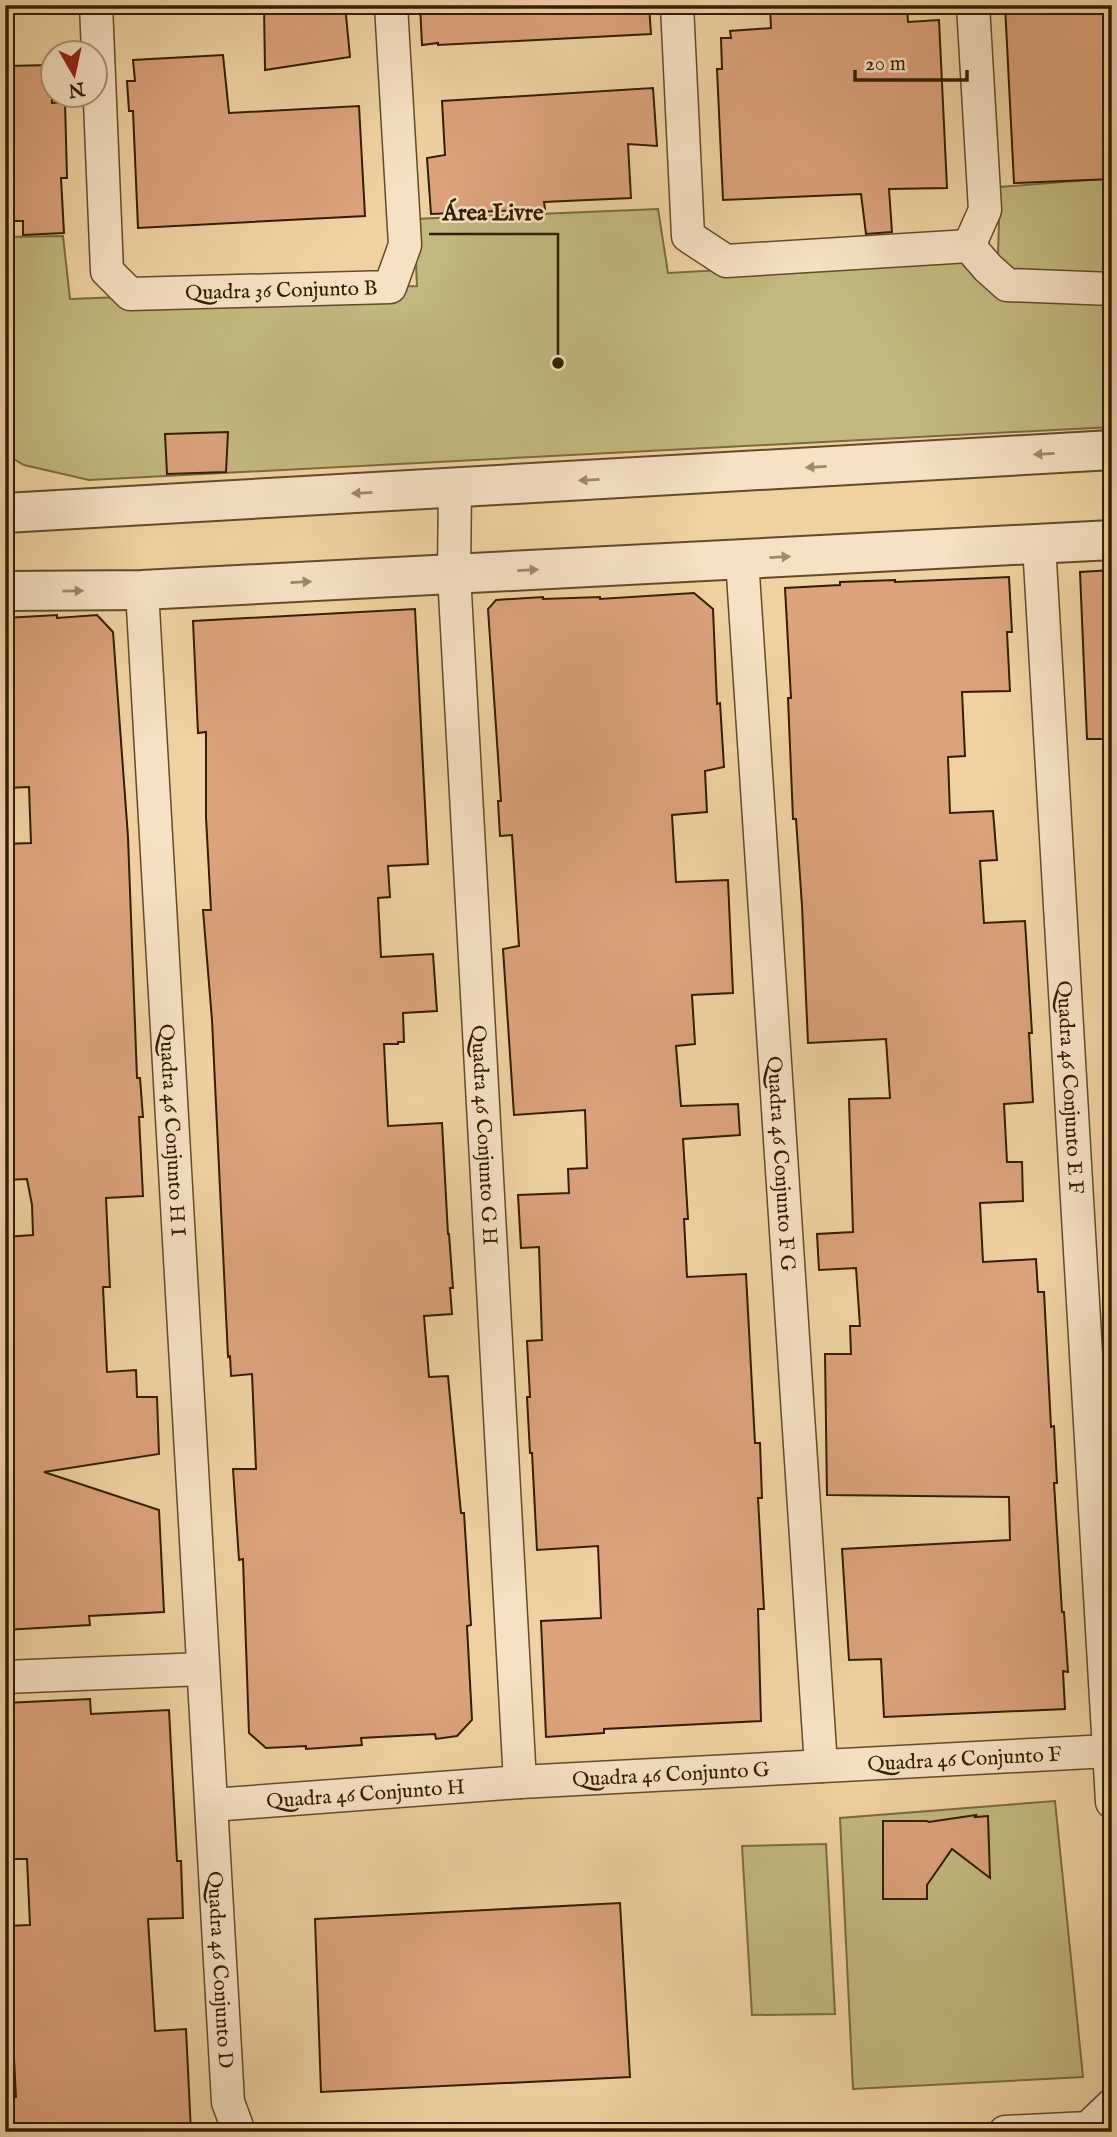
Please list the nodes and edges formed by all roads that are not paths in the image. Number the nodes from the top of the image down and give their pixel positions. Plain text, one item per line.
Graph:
1 (96, 5) edge
2 (391, 5) edge
3 (677, 5) edge
4 (973, 5) edge
5 (969, 246) junction
6 (1112, 289) edge
7 (1112, 450) edge
8 (455, 488) junction
9 (5, 491) edge
10 (69, 510) junction
11 (5, 513) edge
12 (1112, 540) edge
13 (1039, 544) junction
14 (742, 559) junction
15 (454, 574) junction
16 (142, 590) junction
17 (5, 591) edge
18 (1107, 1629) edge
19 (203, 1669) junction
20 (5, 1677) edge
21 (1109, 1751) junction
22 (821, 1766) junction
23 (520, 1782) junction
24 (1112, 1802) edge
25 (212, 1805) junction
26 (1112, 2105) edge
27 (239, 2132) edge
28 (1005, 2132) edge

1 - 2 street, Quadra 36 Conjunto B
3 - 5 street
4 - 5 street
5 - 6 street
7 -> 8 street
8 -> 10 street
8 - 15 street, Quadra 46 Conjunto G H
9 - 10 street
10 - 11 street
12 - 13 street
14 -> 13 street
13 - 18 street, Quadra 46 Conjunto E F
15 -> 14 street
14 - 22 street, Quadra 46 Conjunto F G
16 -> 15 street
15 - 23 street, Quadra 46 Conjunto G H
17 -> 16 street
16 - 19 street, Quadra 46 Conjunto H I
18 - 21 street, Quadra 46 Conjunto E F
19 - 20 street
19 - 25 street, Quadra 46 Conjunto H I
21 - 22 street, Quadra 46 Conjunto F
21 - 24 street, Quadra 46 Conjunto E F
22 - 23 street, Quadra 46 Conjunto G
23 - 25 street, Quadra 46 Conjunto H
25 - 27 street, Quadra 46 Conjunto D
26 - 28 street

